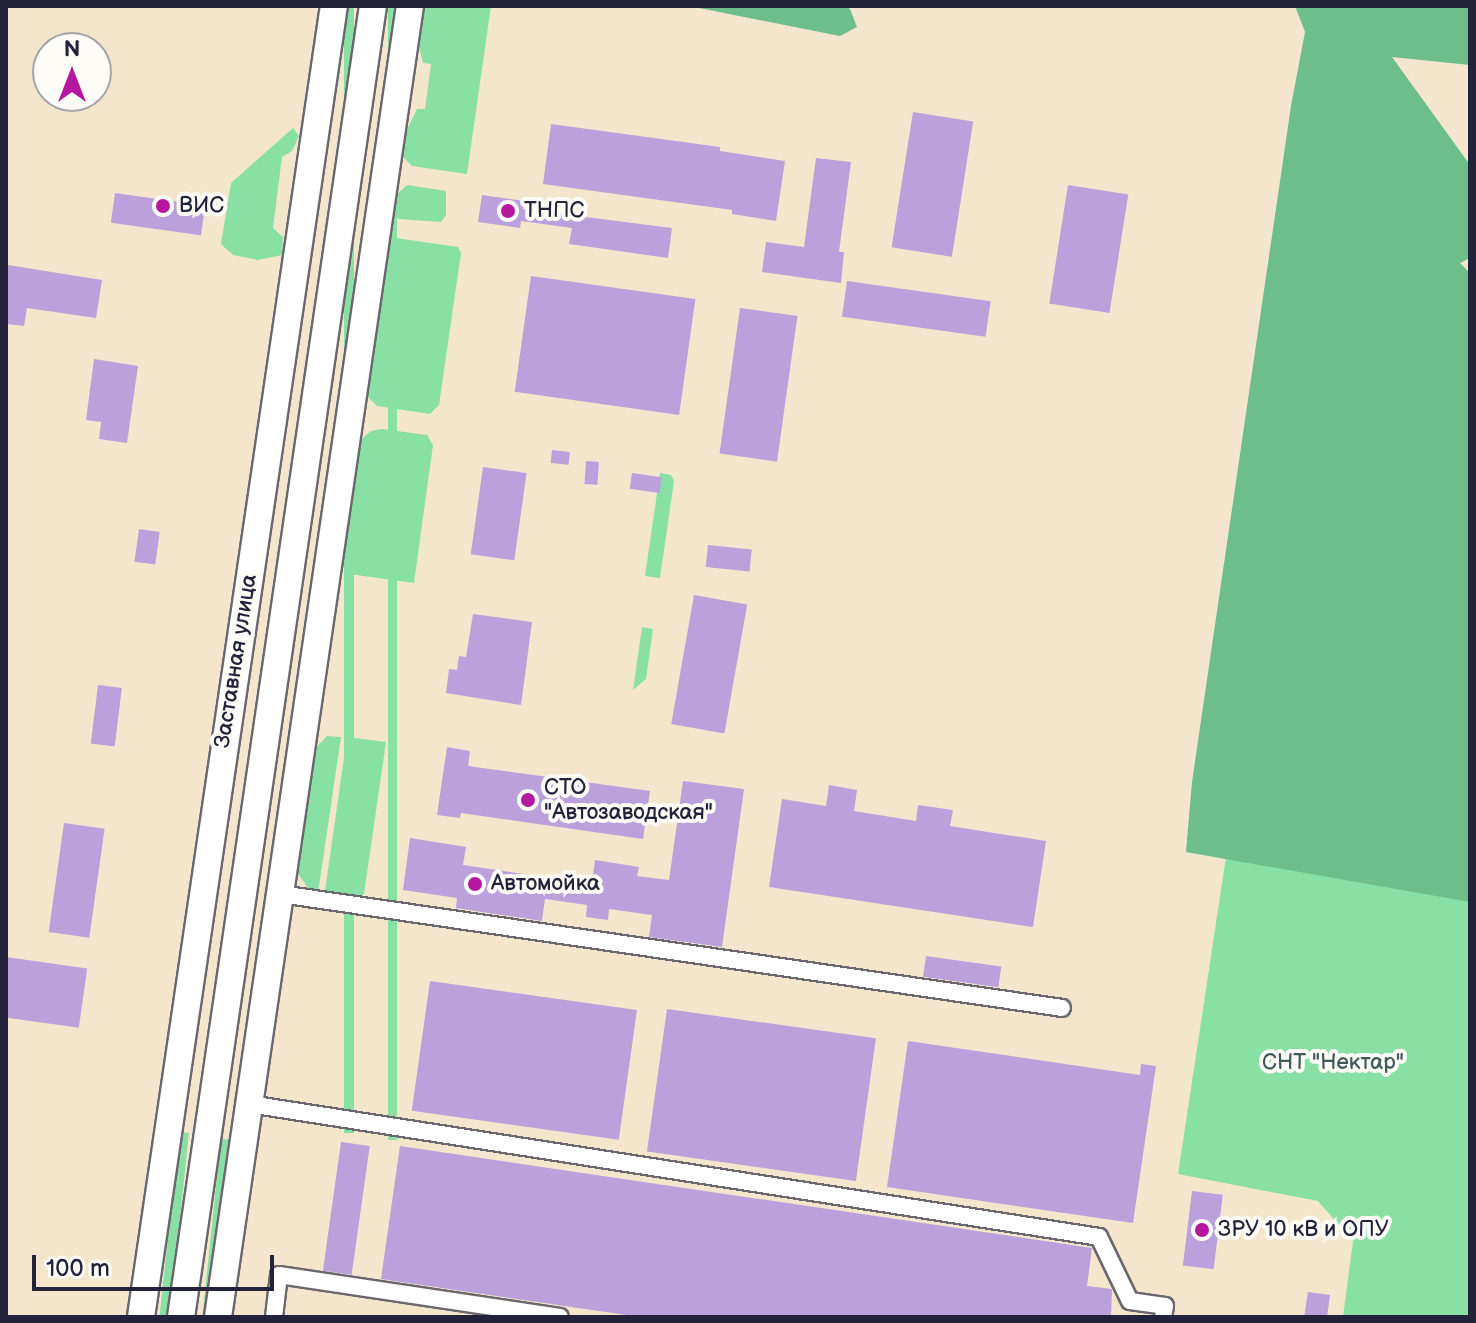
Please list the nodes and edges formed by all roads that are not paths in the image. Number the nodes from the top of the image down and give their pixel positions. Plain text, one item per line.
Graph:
1 (334, 6) edge
2 (373, 6) edge
3 (410, 6) edge
4 (280, 894) junction
5 (1062, 1008) dead end
6 (249, 1104) junction
7 (141, 1317) edge
8 (181, 1317) edge
9 (218, 1317) edge
10 (274, 1317) edge
11 (560, 1317) edge
12 (1163, 1317) edge

1 - 7 main road, Заставная улица
2 - 8 main road, Заставная улица
3 - 4 main road
4 - 5 street
4 - 6 main road
6 - 9 main road
6 - 12 street
10 - 11 street

